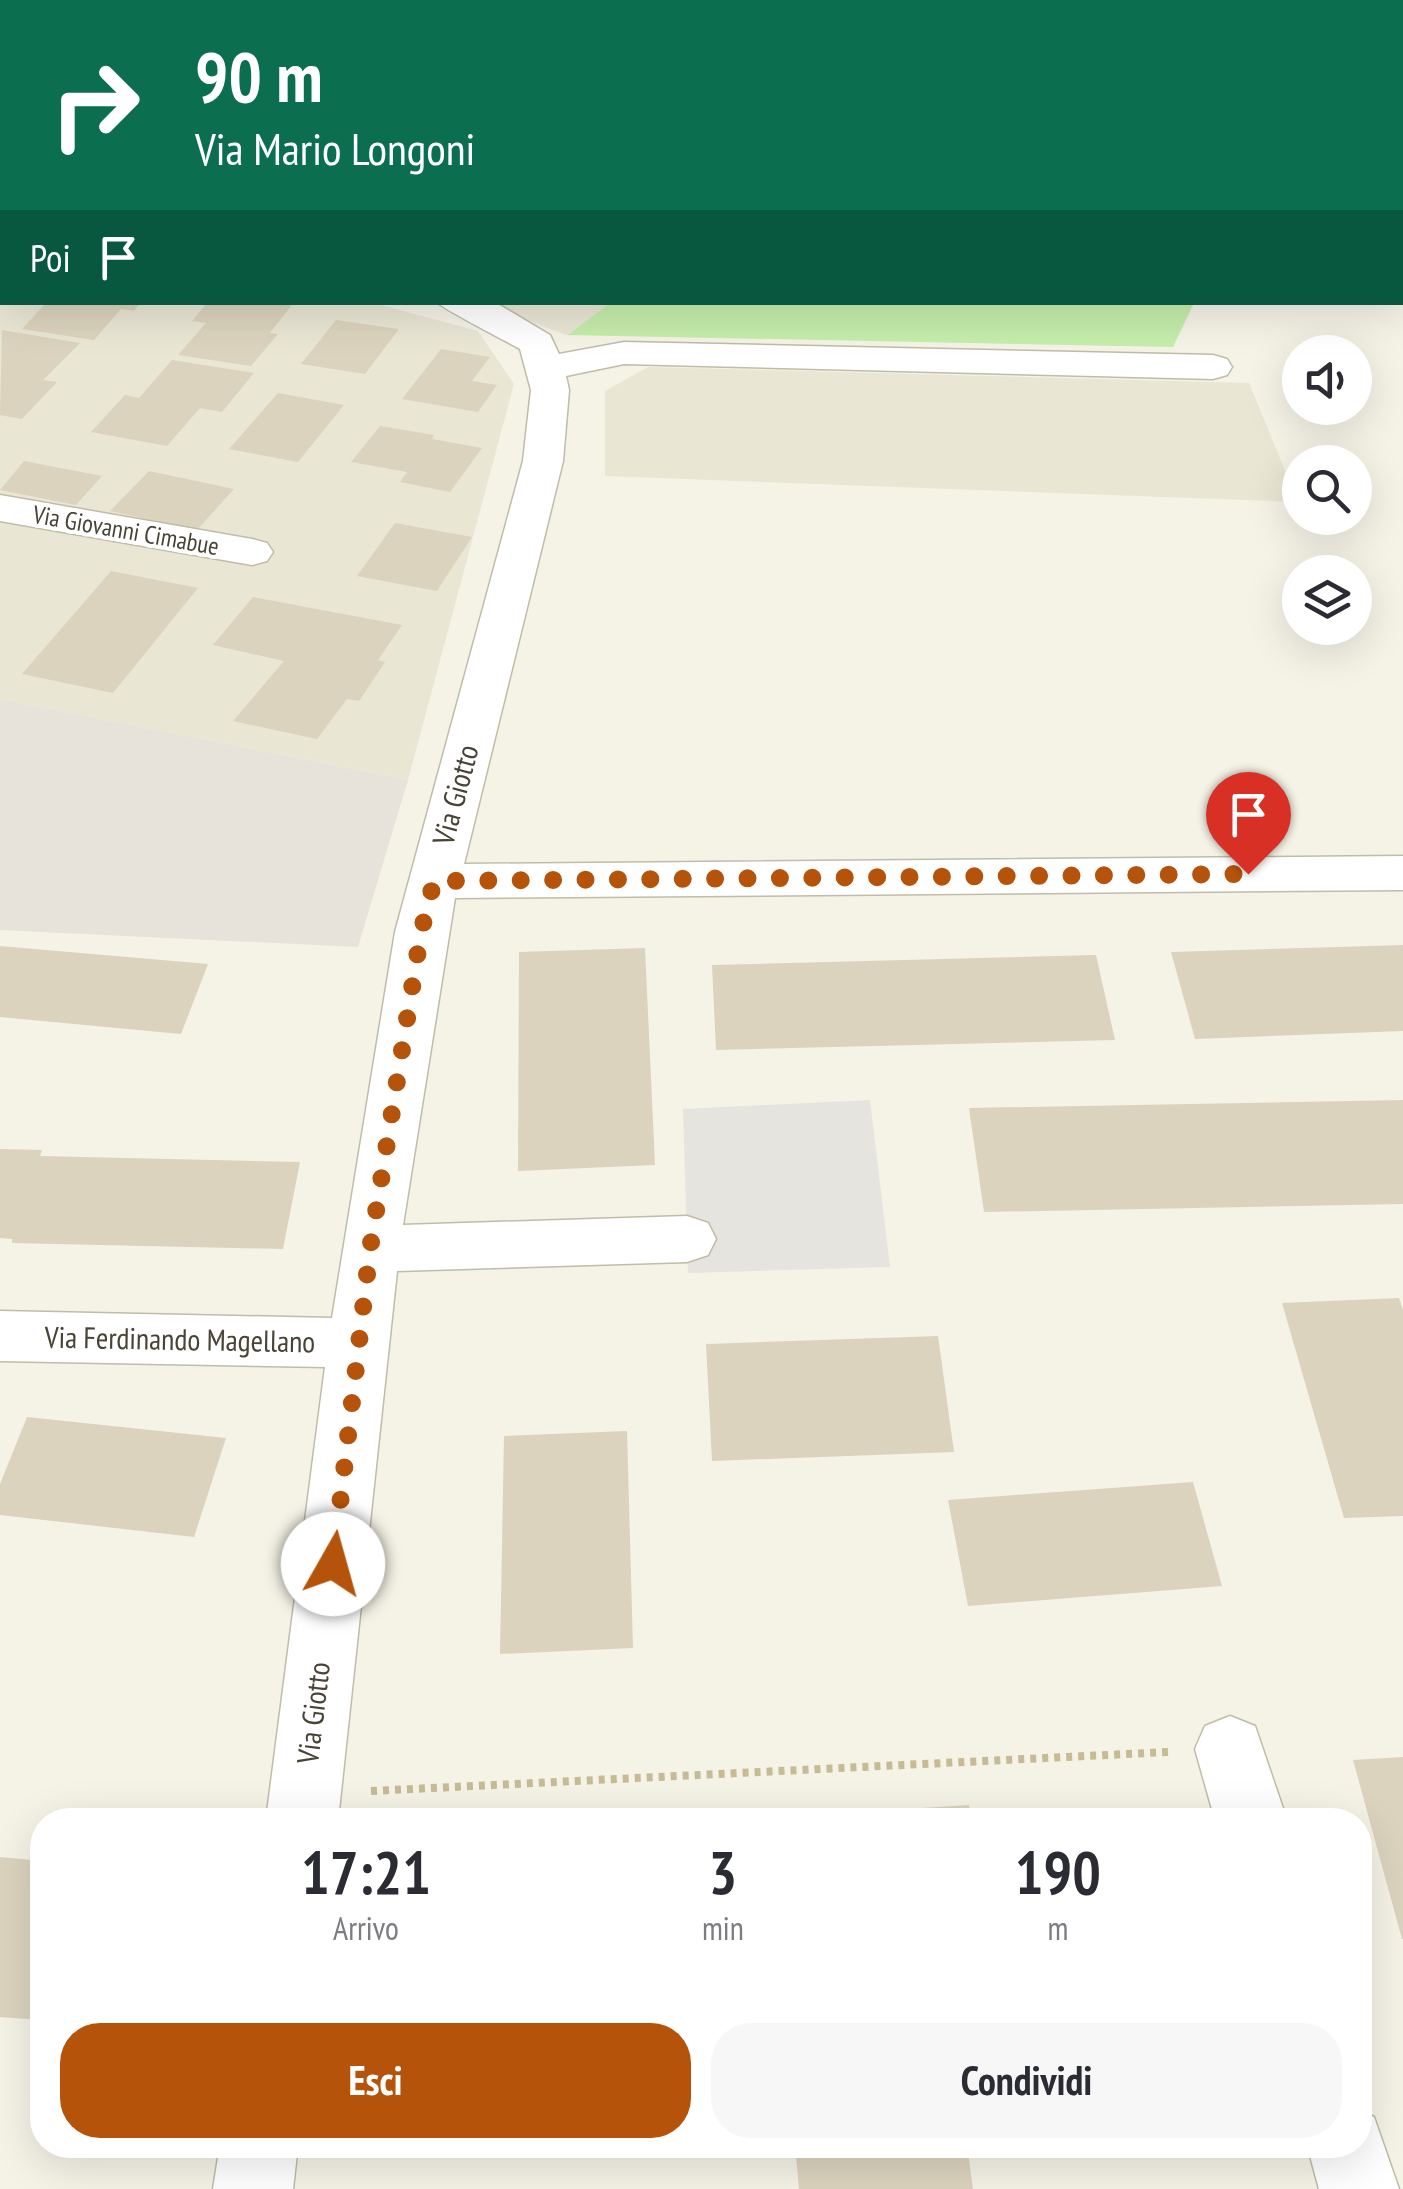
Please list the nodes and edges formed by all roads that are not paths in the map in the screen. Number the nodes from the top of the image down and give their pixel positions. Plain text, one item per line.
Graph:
1 (463, 305) edge
2 (1213, 367) dead end
3 (544, 368) junction
4 (0, 508) edge
5 (252, 552) dead end
6 (1403, 873) edge
7 (434, 881) junction
8 (687, 1239) dead end
9 (370, 1249) junction
10 (0, 1336) edge
11 (361, 1343) junction
12 (1230, 1748) road end
13 (304, 1807) edge
14 (1248, 1808) edge
15 (257, 2158) edge
16 (1350, 2158) edge
17 (253, 2189) edge
18 (1359, 2189) edge

1 - 3 street
2 - 3 street
3 - 7 street, Via Giotto
4 - 5 street, Via Giovanni Cimabue
6 - 7 street
7 - 9 street, Via Giotto
8 - 9 street
9 - 11 street, Via Giotto
10 - 11 street, Via Ferdinando Magellano
11 - 13 street, Via Giotto
12 - 14 street
15 - 17 street
16 - 18 street

